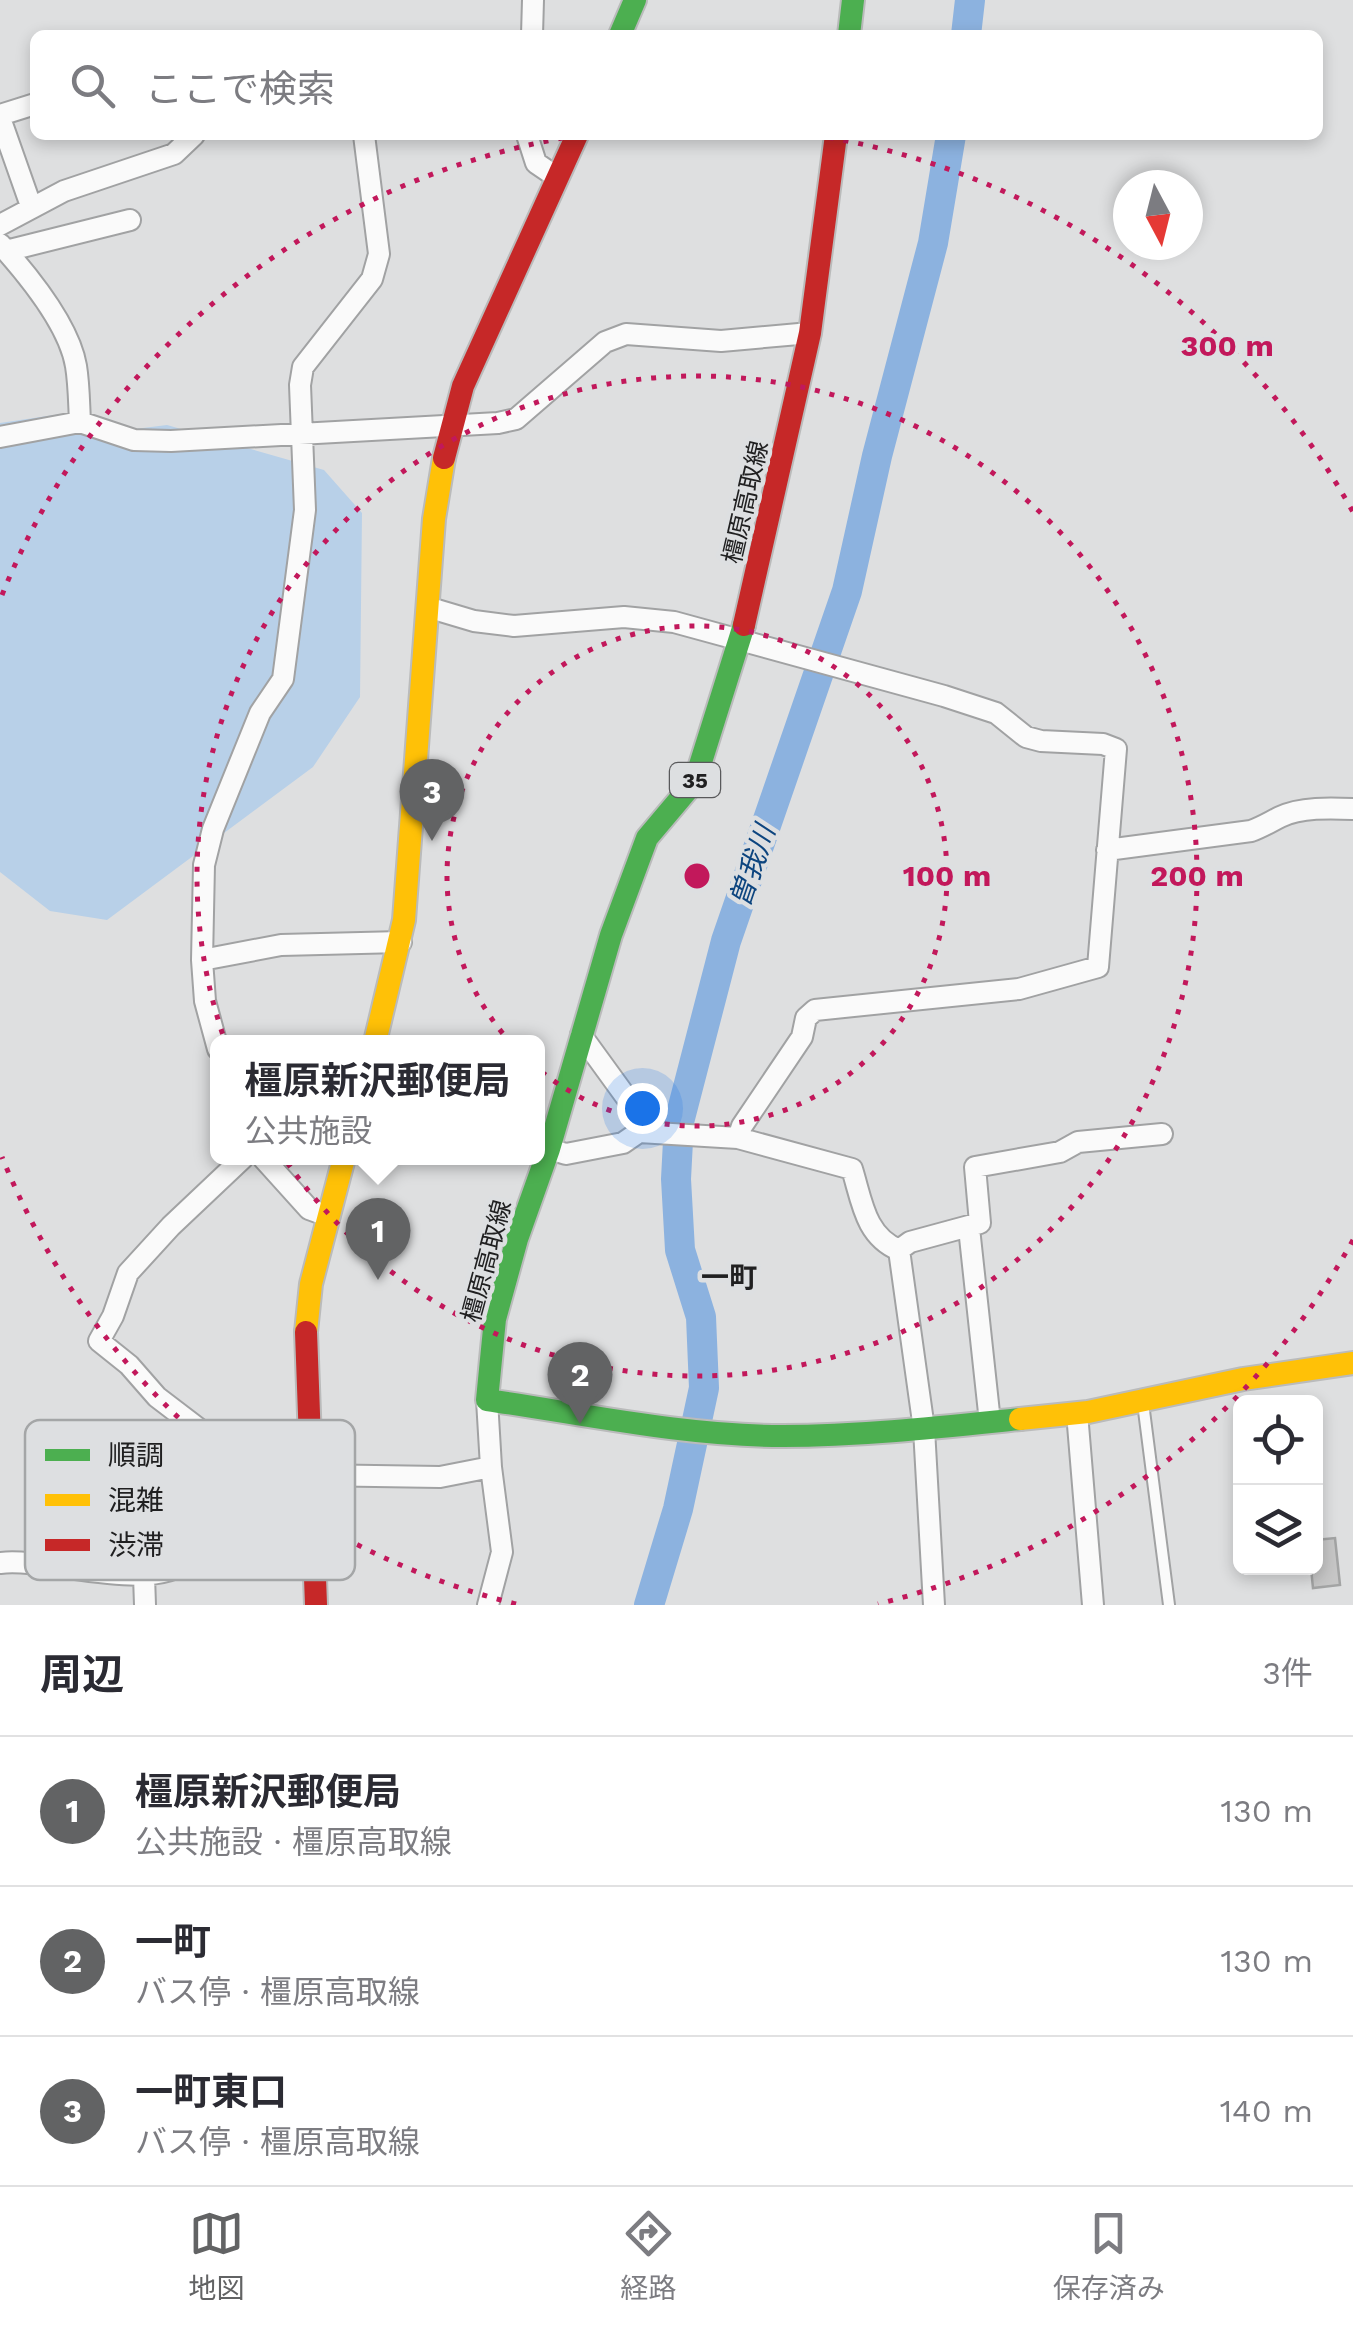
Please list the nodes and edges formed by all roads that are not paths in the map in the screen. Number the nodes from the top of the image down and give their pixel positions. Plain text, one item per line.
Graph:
1 (533, 0) edge
2 (635, 0) edge
3 (853, 0) edge
4 (532, 30) edge
5 (622, 30) edge
6 (849, 30) edge
7 (30, 106) edge
8 (0, 116) edge
9 (189, 140) edge
10 (365, 140) edge
11 (528, 140) edge
12 (574, 140) edge
13 (835, 140) edge
14 (558, 178) junction
15 (31, 206) junction
16 (130, 220) dead end
17 (0, 225) edge
18 (3, 248) edge
19 (810, 333) junction
20 (80, 422) junction
21 (452, 424) junction
22 (304, 432) junction
23 (0, 437) edge
24 (428, 607) junction
25 (741, 640) junction
26 (1353, 809) edge
27 (1107, 850) junction
28 (401, 942) junction
29 (202, 960) junction
30 (214, 1035) edge
31 (377, 1035) edge
32 (580, 1035) junction
33 (643, 1132) junction
34 (1162, 1134) dead end
35 (728, 1138) junction
36 (549, 1149) junction
37 (545, 1160) edge
38 (236, 1165) edge
39 (269, 1165) edge
40 (342, 1165) edge
41 (543, 1165) edge
42 (328, 1216) junction
43 (969, 1228) junction
44 (900, 1250) junction
45 (1353, 1363) edge
46 (487, 1400) junction
47 (1143, 1402) junction
48 (1077, 1413) junction
49 (187, 1420) edge
50 (307, 1420) edge
51 (990, 1422) junction
52 (924, 1429) junction
53 (491, 1466) junction
54 (355, 1476) edge
55 (0, 1563) edge
56 (25, 1565) edge
57 (144, 1580) edge
58 (315, 1580) edge
59 (145, 1605) edge
60 (316, 1605) edge
61 (488, 1605) edge
62 (934, 1605) edge
63 (1093, 1605) edge
64 (1169, 1605) edge

1 - 4 street
2 - 5 main road
3 - 6 main road
7 - 8 street
8 - 15 street
9 - 15 street
10 - 22 street
11 - 14 street
12 - 14 main road
13 - 19 main road, 橿原高取線 / 35
14 - 21 main road
15 - 17 street
16 - 18 street
18 - 20 street
19 - 21 street
19 - 25 main road, 橿原高取線 / 35
20 - 22 street
20 - 23 street
21 - 22 street
21 - 24 main road
22 - 29 street
24 - 25 street
24 - 28 main road
25 - 27 street
25 - 32 main road, 橿原高取線 / 35
26 - 27 street
27 - 35 street
28 - 29 street
28 - 31 main road
29 - 30 street
32 - 33 street
32 - 36 main road, 橿原高取線 / 35
33 - 35 street
33 - 36 street
34 - 43 street
35 - 44 street
36 - 37 main road, 橿原高取線 / 35
38 - 49 street
39 - 42 street
40 - 42 main road
41 - 46 main road, 橿原高取線 / 35
42 - 50 main road
43 - 44 street
43 - 51 street
44 - 52 street
45 - 47 main road
46 - 52 main road
46 - 53 street
47 - 48 main road
47 - 64 lane
48 - 51 main road
48 - 63 street
51 - 52 main road
52 - 62 street
53 - 54 street
53 - 61 street
55 - 56 street
57 - 59 street
58 - 60 main road

